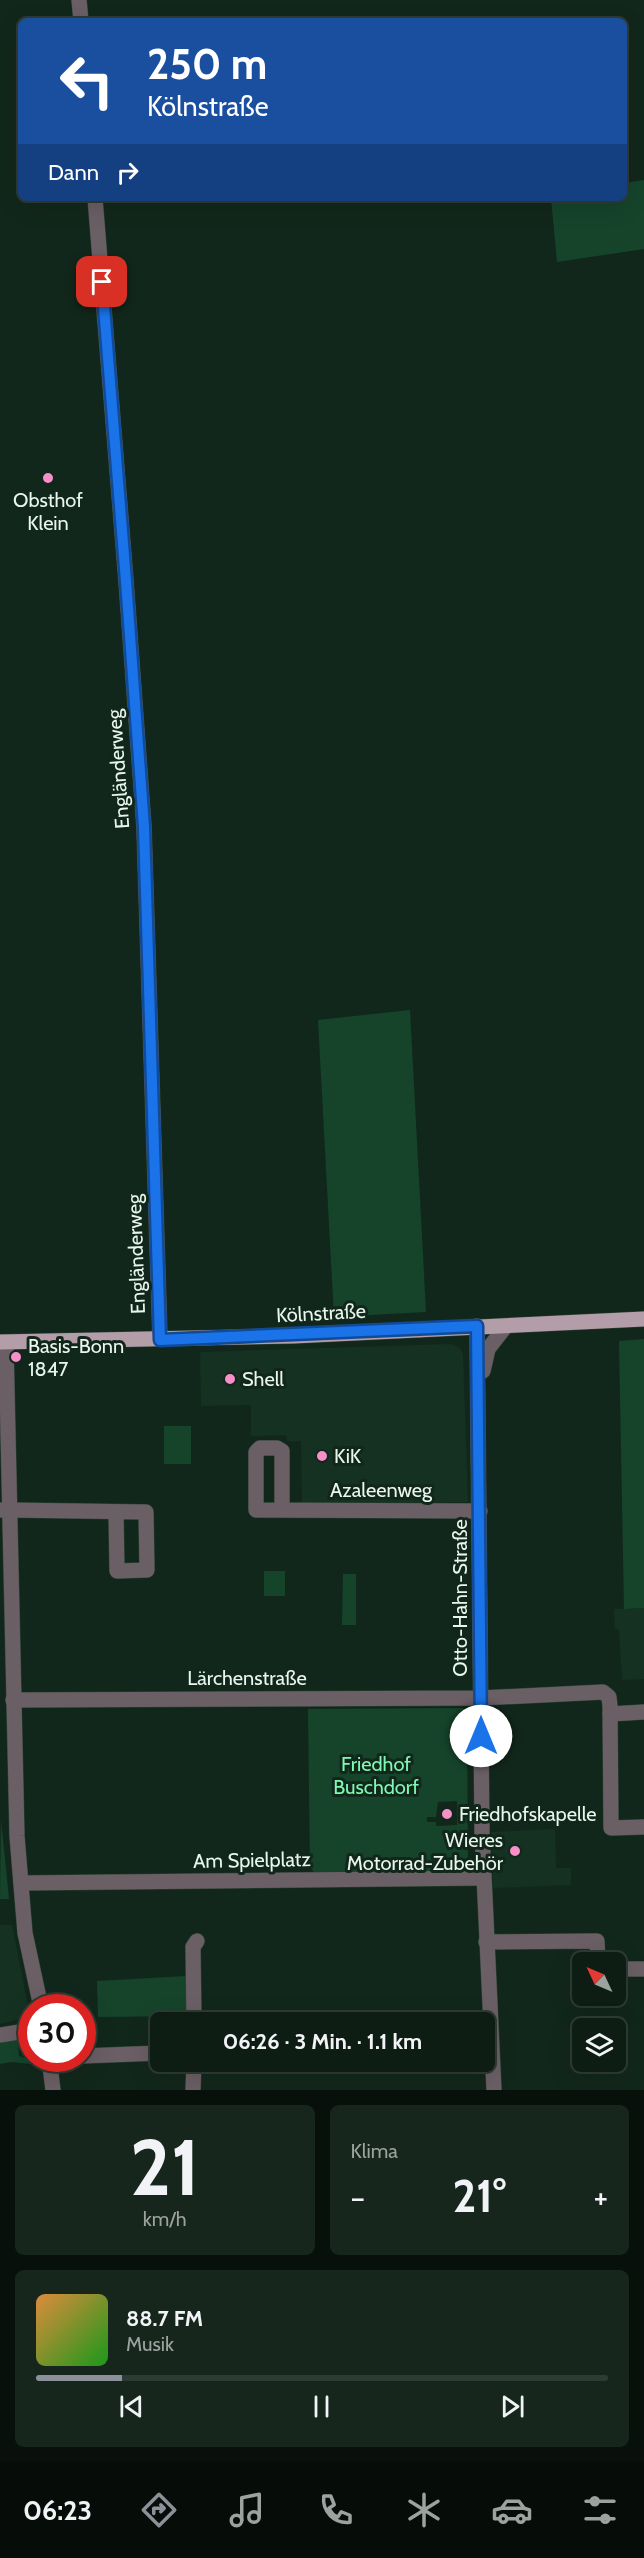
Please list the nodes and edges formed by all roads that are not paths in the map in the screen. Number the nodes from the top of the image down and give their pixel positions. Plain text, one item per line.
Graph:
1 (79, 0) edge
2 (81, 18) edge
3 (95, 201) edge
4 (644, 1319) edge
5 (477, 1326) junction
6 (506, 1326) junction
7 (160, 1340) junction
8 (3, 1342) edge
9 (478, 1395) junction
10 (4, 1416) edge
11 (5, 1510) edge
12 (282, 1510) dead end
13 (480, 1511) junction
14 (116, 1512) dead end
15 (481, 1698) junction
16 (13, 1700) junction
17 (644, 1712) edge
18 (610, 1714) junction
19 (7, 1778) edge
20 (644, 1827) edge
21 (483, 1878) junction
22 (21, 1883) junction
23 (198, 1941) dead end
24 (486, 1942) junction
25 (598, 1952) edge
26 (626, 1969) edge
27 (644, 1969) edge
28 (38, 1994) edge
29 (194, 2012) edge
30 (487, 2012) edge
31 (18, 2032) edge
32 (0, 2035) edge
33 (150, 2053) edge
34 (96, 2055) edge
35 (51, 2072) edge
36 (194, 2072) edge
37 (492, 2072) edge
38 (53, 2090) edge
39 (193, 2090) edge
40 (494, 2090) edge

1 - 2 street
3 - 7 street, Engländerweg
4 - 6 main road, Kölnstraße
5 - 6 main road, Kölnstraße
5 - 7 main road, Kölnstraße
5 - 9 street, Otto-Hahn-Straße
6 - 9 street, Otto-Hahn-Straße
7 - 8 main road, Kölnstraße
8 - 10 street
9 - 13 street, Otto-Hahn-Straße
10 - 11 street
11 - 14 street
11 - 16 street
12 - 13 street, Azaleenweg
13 - 15 street, Otto-Hahn-Straße
15 - 16 street, Lärchenstraße
15 - 18 street, Lärchenstraße
15 - 21 street, Otto-Hahn-Straße
16 - 19 street
17 - 18 street
18 - 20 street
19 - 22 street
21 - 22 street, Am Spielplatz
21 - 24 street, Otto-Hahn-Straße
22 - 28 street
23 - 29 street
24 - 25 street
24 - 30 street, Otto-Hahn-Straße
26 - 27 street
31 - 32 street
33 - 34 street
35 - 38 street
36 - 39 street
37 - 40 street, Otto-Hahn-Straße

